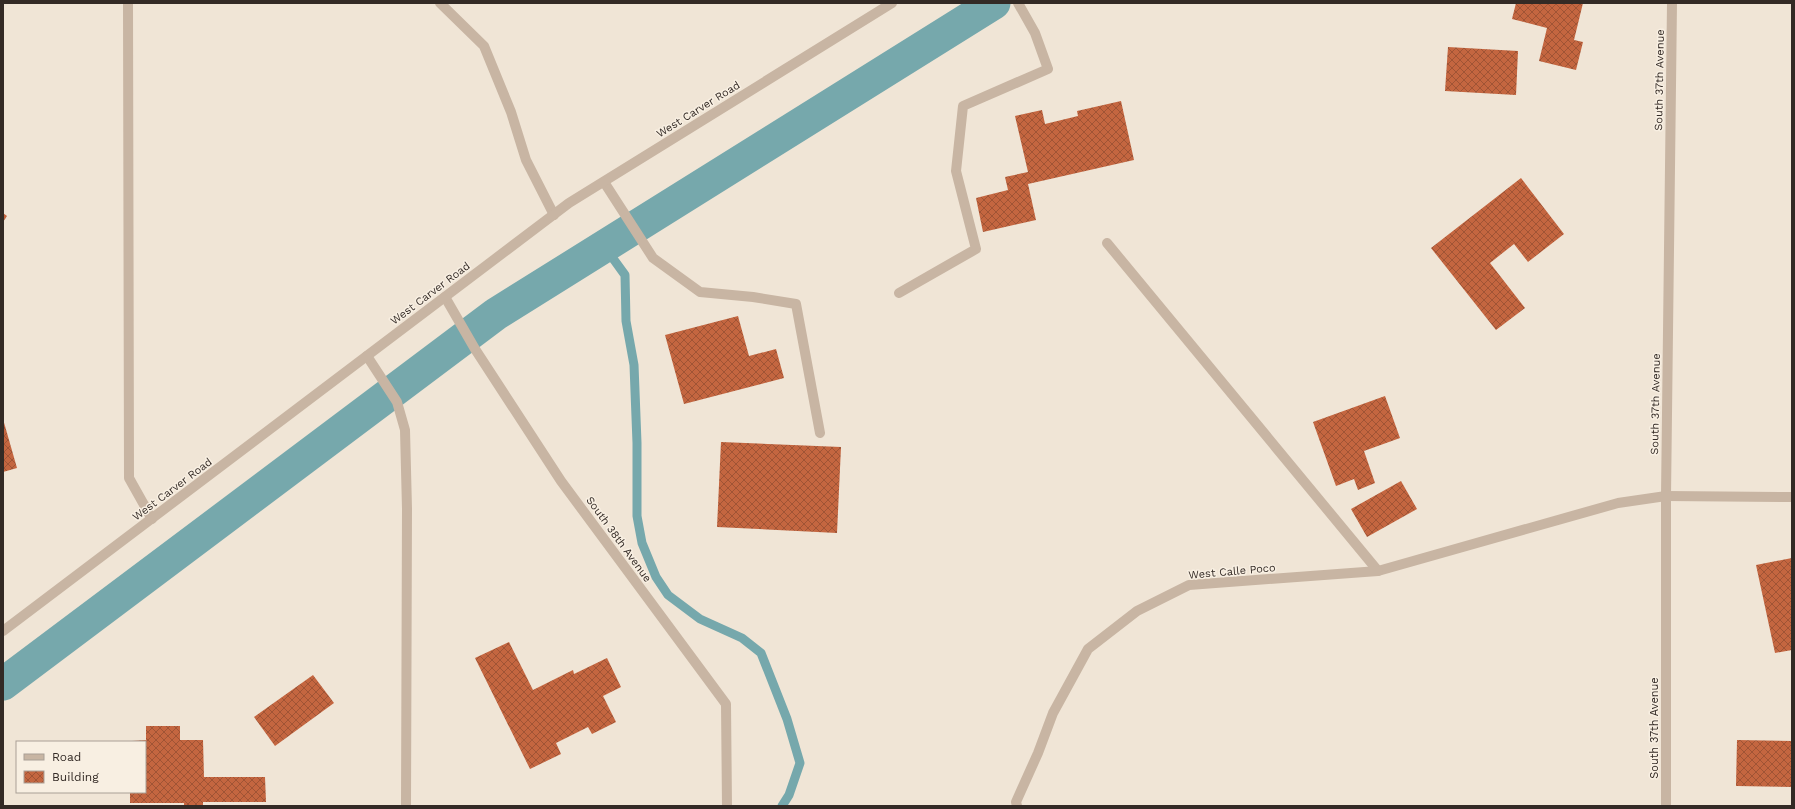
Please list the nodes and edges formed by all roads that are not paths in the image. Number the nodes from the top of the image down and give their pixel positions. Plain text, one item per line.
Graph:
1 (128, 3) edge
2 (440, 3) edge
3 (892, 3) edge
4 (1672, 3) edge
5 (1018, 4) edge
6 (604, 182) junction
7 (554, 215) junction
8 (1107, 243) dead end
9 (899, 293) dead end
10 (444, 297) junction
11 (367, 356) junction
12 (820, 433) dead end
13 (1666, 496) junction
14 (1792, 497) edge
15 (152, 519) junction
16 (1378, 572) junction
17 (3, 631) edge
18 (406, 806) edge
19 (726, 806) edge
20 (1017, 806) edge
21 (1666, 806) edge

1 - 15 street
2 - 7 street
3 - 6 street, West Carver Road
4 - 13 street, South 37th Avenue
5 - 9 street
6 - 7 street, West Carver Road
6 - 12 street
7 - 10 street, West Carver Road
8 - 16 street
10 - 11 street, West Carver Road
10 - 19 street, South 38th Avenue
11 - 15 street, West Carver Road
11 - 18 street
13 - 14 street, West Calle Poco
13 - 16 street, West Calle Poco
13 - 21 street, South 37th Avenue
15 - 17 street, West Carver Road
16 - 20 street, West Calle Poco

